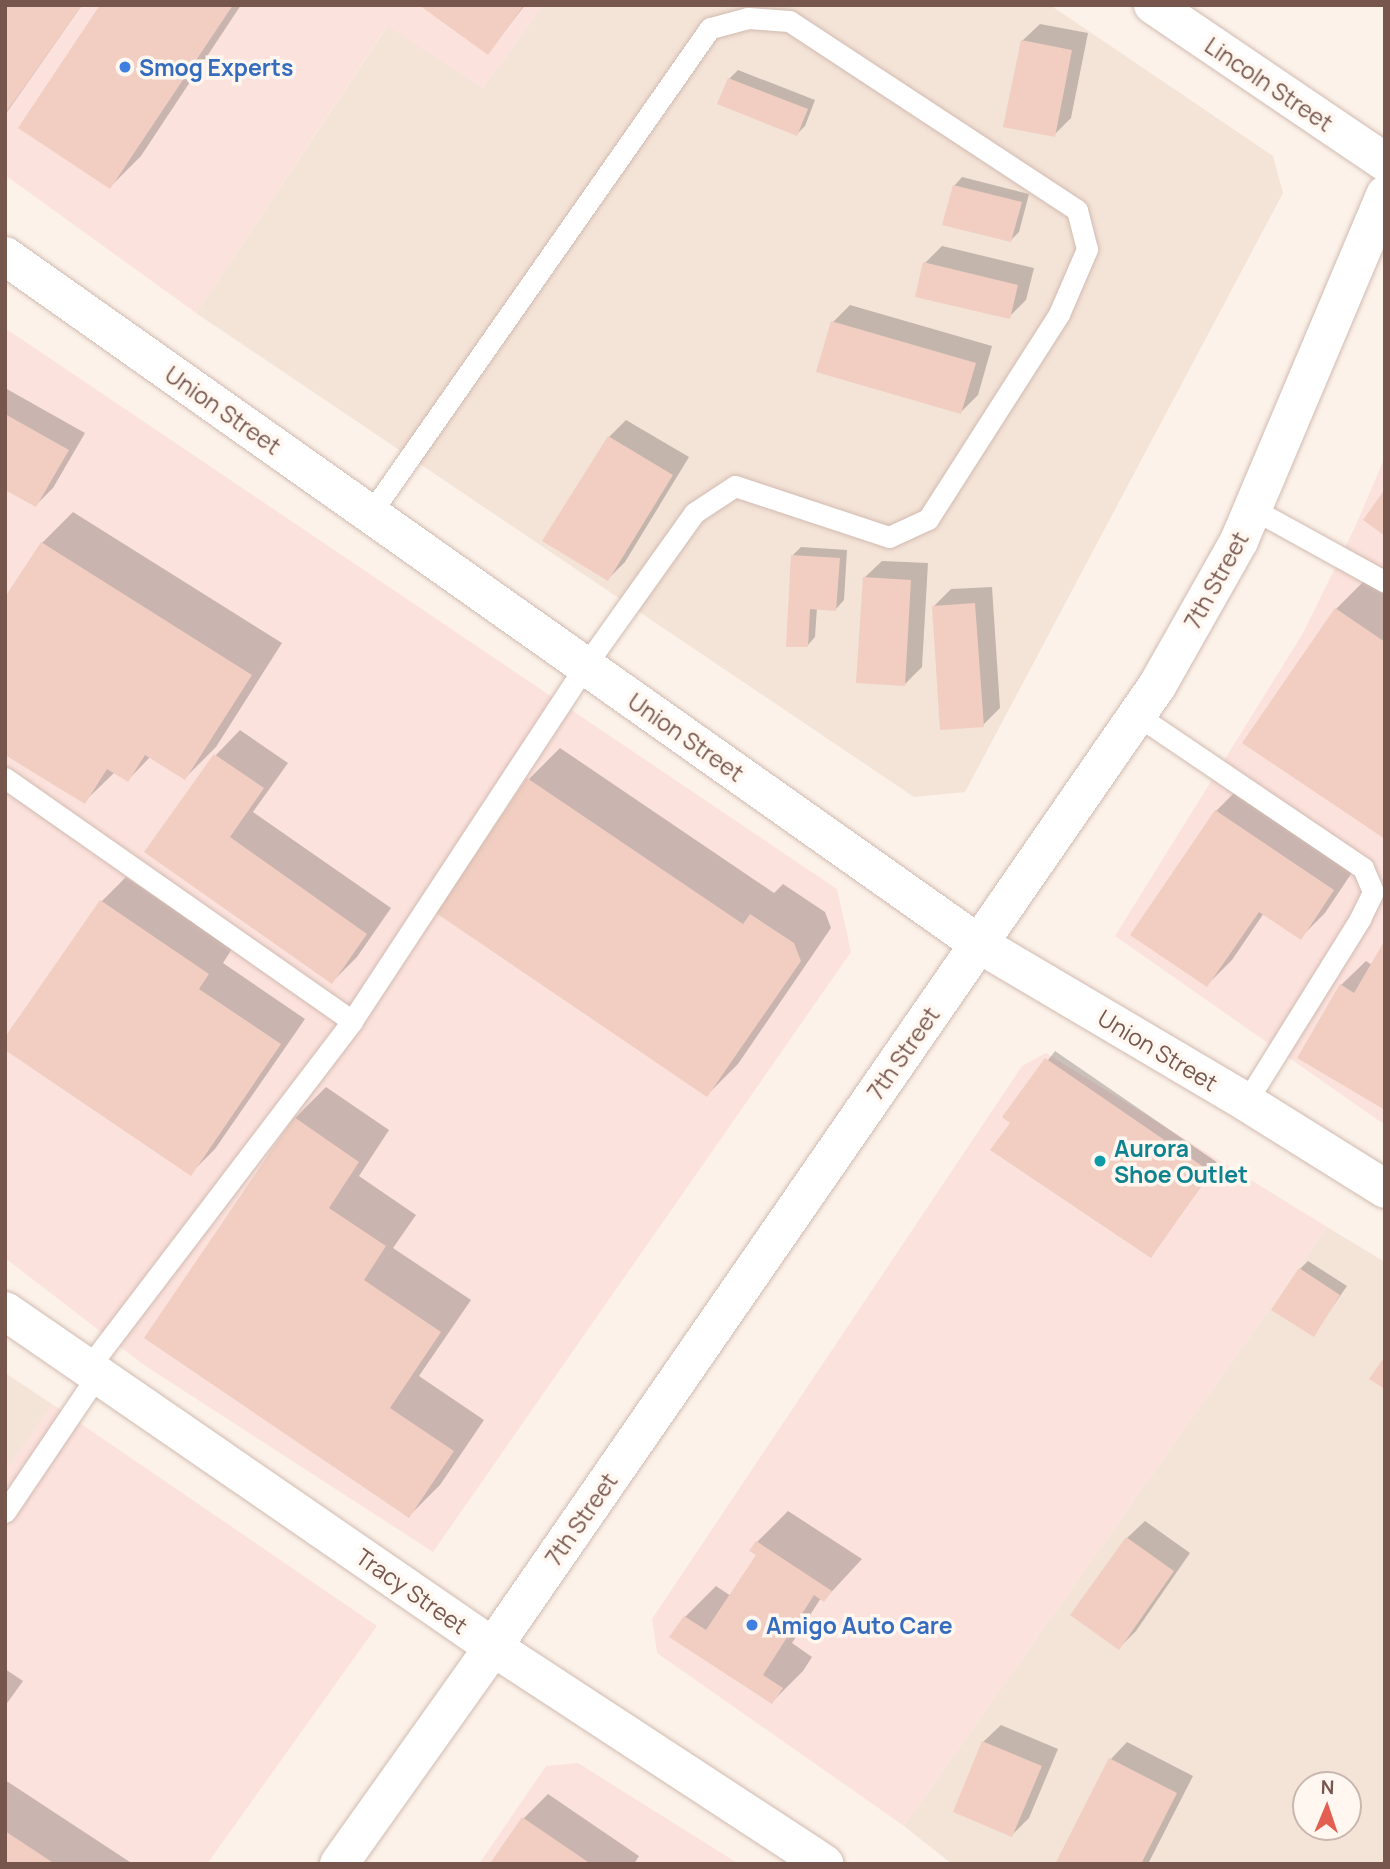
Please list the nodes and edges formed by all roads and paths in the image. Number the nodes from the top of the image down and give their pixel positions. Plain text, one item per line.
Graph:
1 (1153, 5) edge
2 (1385, 162) edge
3 (1385, 195) edge
4 (5, 256) edge
5 (1254, 509) junction
6 (370, 514) junction
7 (1385, 582) edge
8 (585, 666) junction
9 (1137, 715) junction
10 (5, 778) edge
11 (979, 944) junction
12 (352, 1021) junction
13 (1246, 1102) junction
14 (1385, 1189) edge
15 (5, 1311) edge
16 (93, 1371) junction
17 (5, 1512) edge
18 (493, 1647) junction
19 (339, 1864) edge
20 (824, 1864) edge

1 - 2 street, Lincoln Street
3 - 5 street, 7th Street
4 - 6 street, Union Street
5 - 7 lane
5 - 9 street, 7th Street
6 - 8 street, Union Street
6 - 8 lane
8 - 11 street, Union Street
8 - 12 lane
9 - 11 street, 7th Street
9 - 13 lane
10 - 12 lane
11 - 13 street, Union Street
11 - 18 street, 7th Street
12 - 16 lane
13 - 14 street, Union Street
15 - 16 street, Tracy Street
16 - 17 lane
16 - 18 street, Tracy Street
18 - 19 street, 7th Street
18 - 20 street, Tracy Street

